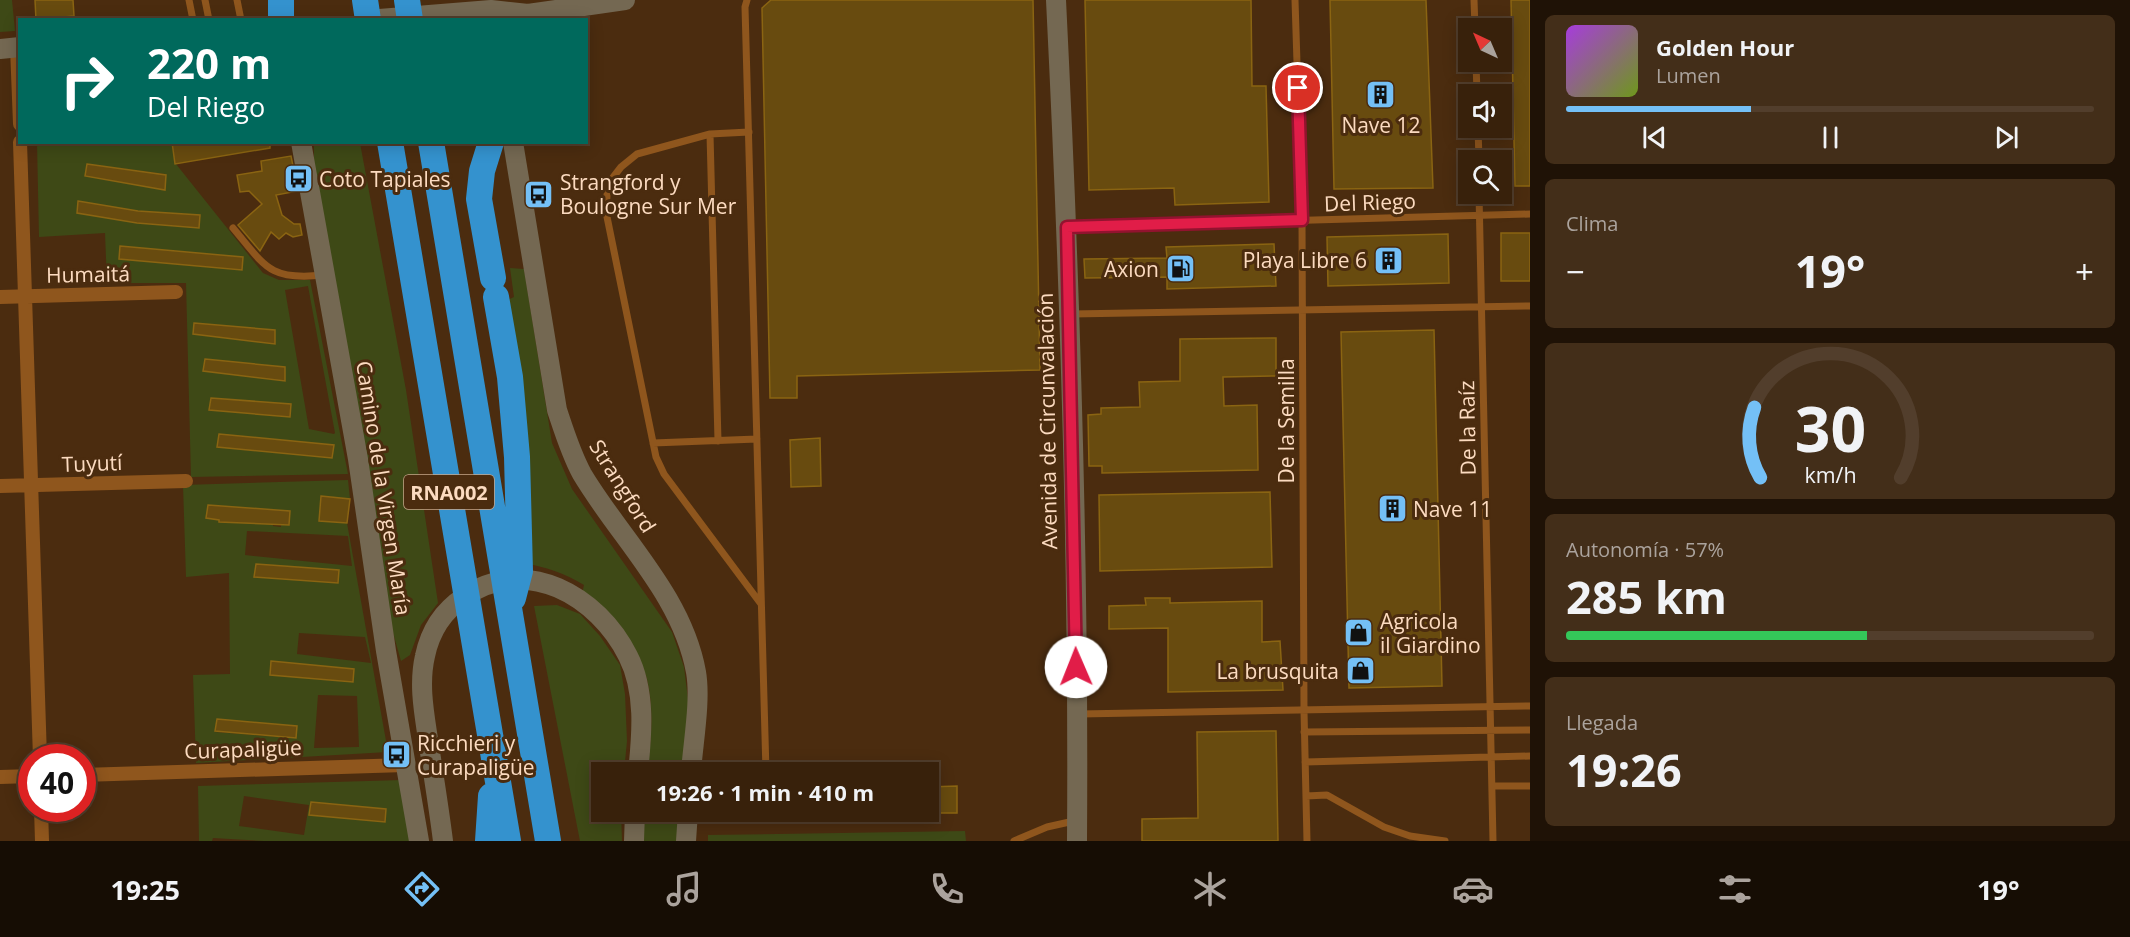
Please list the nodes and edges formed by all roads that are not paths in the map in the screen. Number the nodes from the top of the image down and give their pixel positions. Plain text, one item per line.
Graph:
1 (189, 0) edge
2 (205, 0) edge
3 (237, 0) edge
4 (276, 0) edge
5 (281, 0) edge
6 (365, 0) edge
7 (407, 0) edge
8 (520, 0) edge
9 (625, 0) edge
10 (747, 0) edge
11 (1056, 0) edge
12 (1295, 0) edge
13 (1474, 0) edge
14 (491, 10) edge
15 (193, 18) edge
16 (209, 18) edge
17 (241, 18) edge
18 (280, 18) edge
19 (281, 18) edge
20 (368, 18) edge
21 (393, 18) edge
22 (410, 18) edge
23 (1475, 18) edge
24 (12, 48) edge
25 (18, 105) edge
26 (749, 132) junction
27 (710, 134) junction
28 (20, 144) edge
29 (301, 144) edge
30 (390, 144) edge
31 (431, 144) edge
32 (490, 144) edge
33 (513, 144) edge
34 (1479, 204) edge
35 (1530, 214) edge
36 (1480, 215) junction
37 (1302, 220) junction
38 (1067, 227) junction
39 (233, 228) dead end
40 (323, 274) junction
41 (176, 292) dead end
42 (25, 296) junction
43 (0, 297) edge
44 (1530, 306) edge
45 (1481, 307) junction
46 (1302, 310) junction
47 (1070, 314) junction
48 (757, 440) junction
49 (718, 441) junction
50 (653, 443) junction
51 (186, 481) dead end
52 (0, 486) edge
53 (32, 486) junction
54 (762, 605) junction
55 (509, 613) junction
56 (1530, 706) edge
57 (1491, 707) junction
58 (1304, 711) junction
59 (1077, 714) junction
60 (1530, 730) edge
61 (1304, 732) junction
62 (1491, 732) junction
63 (40, 744) edge
64 (494, 753) junction
65 (1530, 756) edge
66 (1492, 757) junction
67 (639, 762) edge
68 (692, 762) edge
69 (766, 762) edge
70 (1305, 762) junction
71 (405, 765) junction
72 (96, 775) edge
73 (18, 776) edge
74 (0, 777) edge
75 (1492, 786) junction
76 (1530, 786) edge
77 (1306, 796) junction
78 (1077, 820) junction
79 (42, 822) edge
80 (635, 822) edge
81 (687, 822) edge
82 (42, 841) edge
83 (419, 841) edge
84 (443, 841) edge
85 (488, 841) edge
86 (508, 841) edge
87 (548, 841) edge
88 (634, 841) edge
89 (686, 841) edge
90 (1014, 841) edge
91 (1077, 841) edge
92 (1307, 841) edge
93 (1445, 841) edge
94 (1493, 841) edge

1 - 15 lane
2 - 16 lane
3 - 17 lane
4 - 18 street
5 - 19 highway
6 - 20 highway
7 - 22 highway
8 - 14 street
9 - 14 street
10 - 26 lane
11 - 38 street, Avenida de Circunvalación
12 - 37 lane, De la Semilla
13 - 23 lane
14 - 21 street
24 - 25 street
26 - 27 lane
26 - 48 lane
27 - 49 lane
27 - 50 lane
28 - 42 street
29 - 40 street, Camino de la Virgen María
30 - 64 highway, RNA002
31 - 55 highway, RNA002
32 - 55 highway
33 - 68 street, Strangford
34 - 36 lane, De la Raíz
35 - 36 lane, Del Riego
36 - 37 lane, Del Riego
36 - 45 lane, De la Raíz
37 - 38 lane, Del Riego
37 - 46 lane, De la Semilla
38 - 47 street, Avenida de Circunvalación
39 - 40 lane
40 - 71 street, Camino de la Virgen María
41 - 42 street, Humaitá
42 - 43 street, Humaitá
42 - 53 street
44 - 45 lane
45 - 46 lane
45 - 57 lane, De la Raíz
46 - 47 lane
46 - 58 lane, De la Semilla
47 - 59 street, Avenida de Circunvalación
48 - 49 lane
48 - 54 lane
49 - 50 lane
50 - 54 lane
51 - 53 street, Tuyutí
52 - 53 street, Tuyutí
53 - 63 street
54 - 69 lane
55 - 87 highway, RNA002
56 - 57 lane
57 - 58 lane
57 - 62 lane, De la Raíz
58 - 59 lane
58 - 61 lane, De la Semilla
59 - 78 street, Avenida de Circunvalación
60 - 62 lane
61 - 62 lane
61 - 70 lane, De la Semilla
62 - 66 lane, De la Raíz
64 - 85 highway
64 - 86 highway, RNA002
65 - 66 lane
66 - 70 lane
66 - 75 lane, De la Raíz
67 - 84 street
70 - 77 lane, De la Semilla
71 - 72 street, Curapaligüe
71 - 83 street, Camino de la Virgen María
73 - 74 street
75 - 76 lane
75 - 94 lane, De la Raíz
77 - 92 lane, De la Semilla
77 - 93 lane
78 - 90 lane
78 - 91 street, Avenida de Circunvalación
79 - 82 street
80 - 88 street
81 - 89 street

